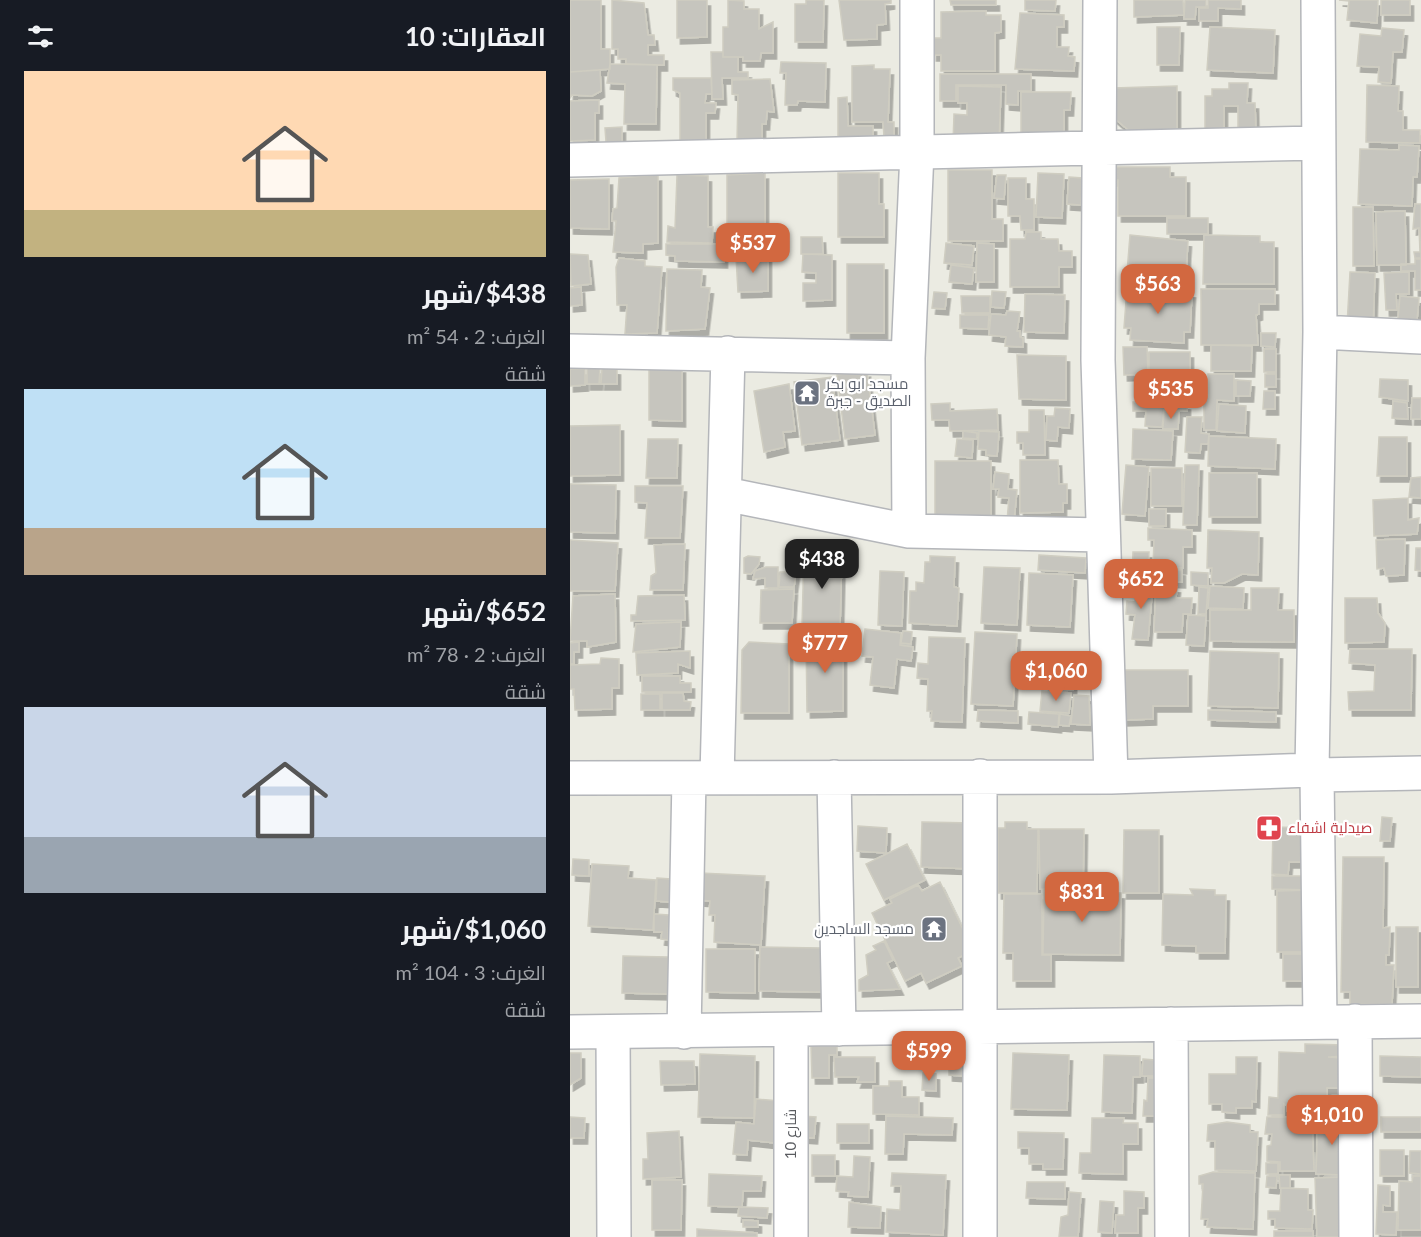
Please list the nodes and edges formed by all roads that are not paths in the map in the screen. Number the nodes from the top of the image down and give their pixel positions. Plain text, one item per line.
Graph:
1 (917, 0) edge
2 (1100, 0) edge
3 (1318, 0) edge
4 (1318, 143) junction
5 (1101, 150) junction
6 (917, 152) junction
7 (570, 160) edge
8 (1320, 332) junction
9 (1421, 337) edge
10 (570, 351) edge
11 (728, 353) junction
12 (908, 358) junction
13 (725, 494) junction
14 (909, 531) junction
15 (1103, 535) junction
16 (1315, 773) junction
17 (1421, 773) edge
18 (980, 776) junction
19 (703, 777) junction
20 (834, 777) junction
21 (1112, 777) junction
22 (570, 778) edge
23 (1355, 1021) junction
24 (1421, 1021) edge
25 (1320, 1022) junction
26 (1171, 1024) junction
27 (981, 1026) junction
28 (839, 1029) junction
29 (791, 1030) junction
30 (570, 1032) edge
31 (613, 1032) junction
32 (684, 1032) junction
33 (614, 1237) edge
34 (791, 1237) edge
35 (980, 1237) edge
36 (1172, 1237) edge
37 (1356, 1237) edge

1 - 6 street
2 - 5 street
3 - 4 street
4 - 5 street
4 - 8 street
5 - 6 street
5 - 15 street
6 - 7 street
6 - 12 street
8 - 9 street
8 - 16 street
10 - 11 street
11 - 12 street
11 - 13 street
12 - 14 street
13 - 14 street
13 - 19 street
14 - 15 street
15 - 21 street
16 - 17 street
16 - 21 street
16 - 25 street
18 - 20 street
18 - 21 street
18 - 27 street
19 - 20 street
19 - 22 street
19 - 32 street
20 - 28 street
23 - 24 street
23 - 25 street
23 - 37 street
25 - 26 street
26 - 27 street
26 - 36 street
27 - 28 street
27 - 35 street
28 - 29 street
29 - 32 street
29 - 34 street, شارع 10
30 - 31 street
31 - 32 street
31 - 33 street

